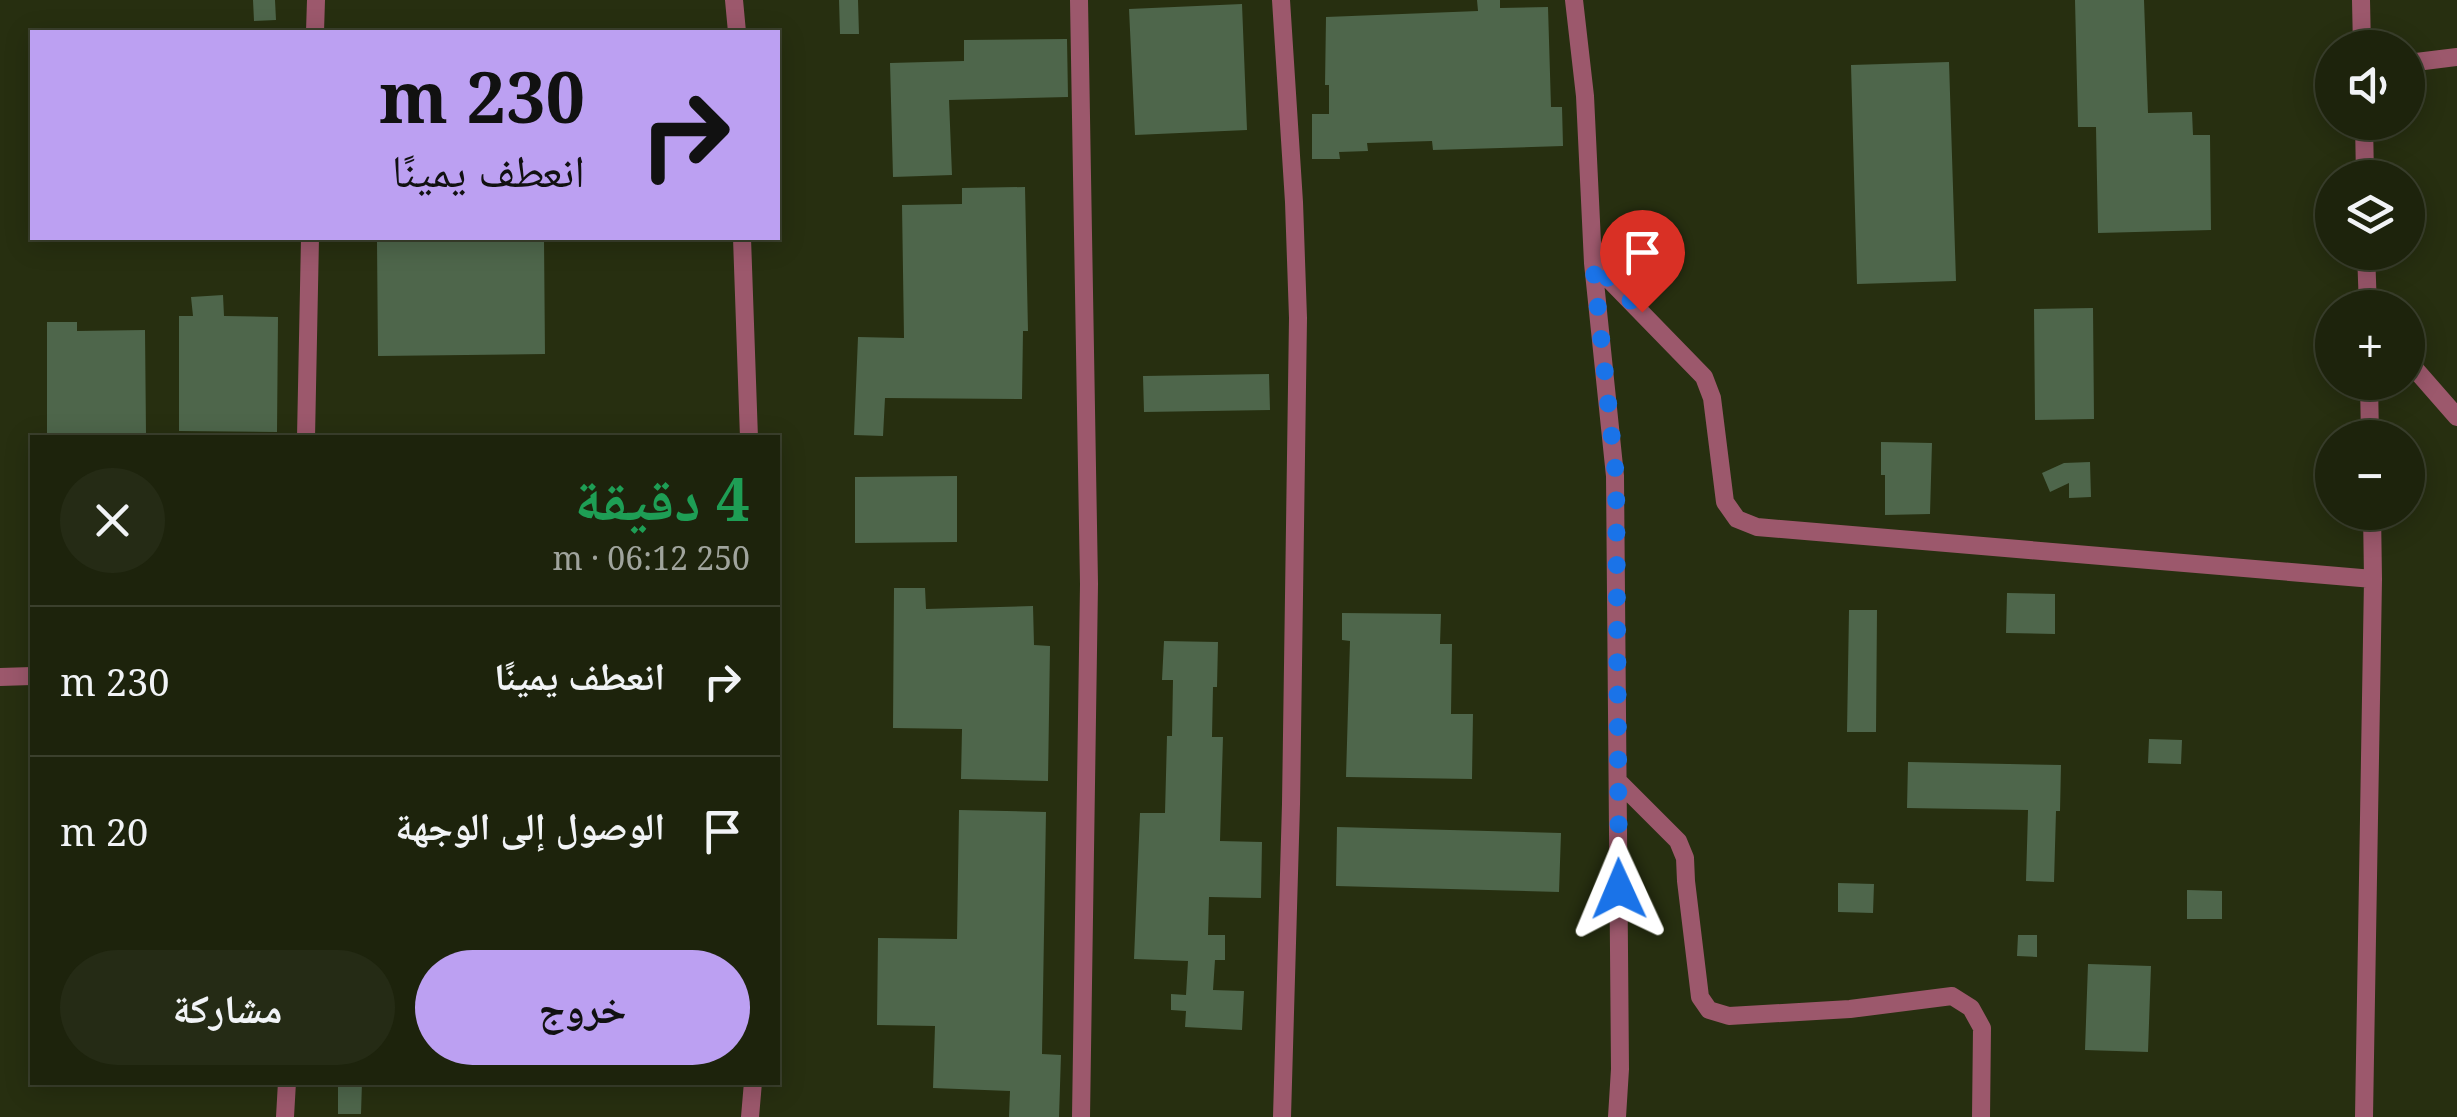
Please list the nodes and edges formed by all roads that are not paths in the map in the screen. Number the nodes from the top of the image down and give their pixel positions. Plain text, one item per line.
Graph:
1 (316, 0) edge
2 (734, 0) edge
3 (1078, 0) edge
4 (1280, 0) edge
5 (1574, 0) edge
6 (2361, 0) edge
7 (314, 30) edge
8 (736, 30) edge
9 (2362, 30) edge
10 (2457, 57) edge
11 (2425, 61) edge
12 (310, 240) edge
13 (742, 240) edge
14 (1593, 263) junction
15 (2425, 380) edge
16 (2457, 417) edge
17 (306, 435) edge
18 (749, 435) edge
19 (2372, 530) edge
20 (2373, 579) junction
21 (30, 676) edge
22 (0, 677) edge
23 (1618, 781) junction
24 (287, 1085) edge
25 (753, 1085) edge
26 (286, 1117) edge
27 (750, 1117) edge
28 (1081, 1117) edge
29 (1282, 1117) edge
30 (1617, 1117) edge
31 (1981, 1117) edge
32 (2364, 1117) edge

1 - 7 street
2 - 8 street
3 - 28 street
4 - 29 street
5 - 14 street
6 - 9 street
10 - 11 street
12 - 17 street
13 - 18 street
14 - 20 street
14 - 23 street
15 - 16 street
19 - 20 street
20 - 32 street
21 - 22 street
23 - 30 street
23 - 31 street
24 - 26 street
25 - 27 street

